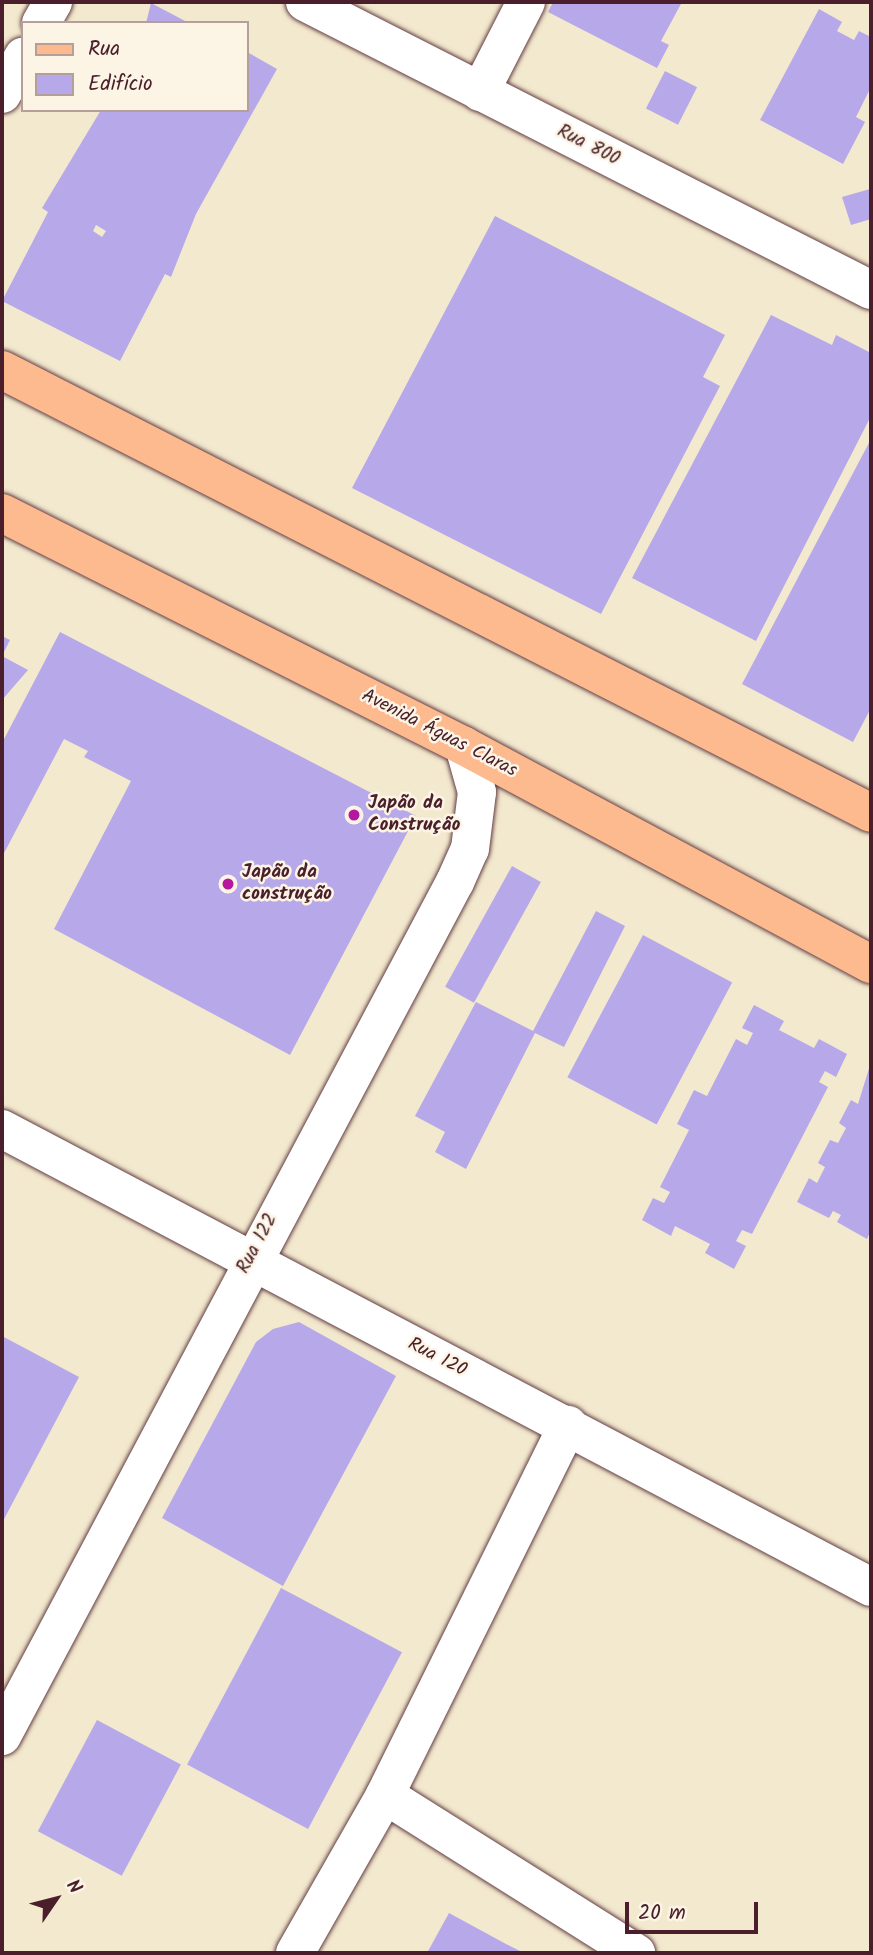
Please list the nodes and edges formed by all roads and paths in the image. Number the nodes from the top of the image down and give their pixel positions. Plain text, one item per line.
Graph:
1 (53, 2) edge
2 (305, 2) edge
3 (526, 2) edge
4 (42, 21) edge
5 (21, 61) edge
6 (480, 92) junction
7 (2, 94) edge
8 (871, 290) edge
9 (2, 370) edge
10 (2, 513) edge
11 (464, 746) junction
12 (871, 813) edge
13 (871, 964) edge
14 (2, 1129) edge
15 (248, 1262) junction
16 (568, 1424) junction
17 (871, 1587) edge
18 (2, 1736) edge
19 (385, 1795) junction
20 (295, 1953) edge
21 (636, 1953) edge

1 - 4 street
2 - 6 street, Rua 800
3 - 6 street
5 - 7 street
6 - 8 street, Rua 800
9 - 12 main road
10 - 11 main road, Avenida Águas Claras
11 - 13 main road, Avenida Águas Claras
11 - 15 street, Rua 122
14 - 15 street, Rua 120
15 - 16 street, Rua 120
15 - 18 street, Rua 122
16 - 17 street, Rua 120
16 - 19 street
19 - 20 street
19 - 21 street

